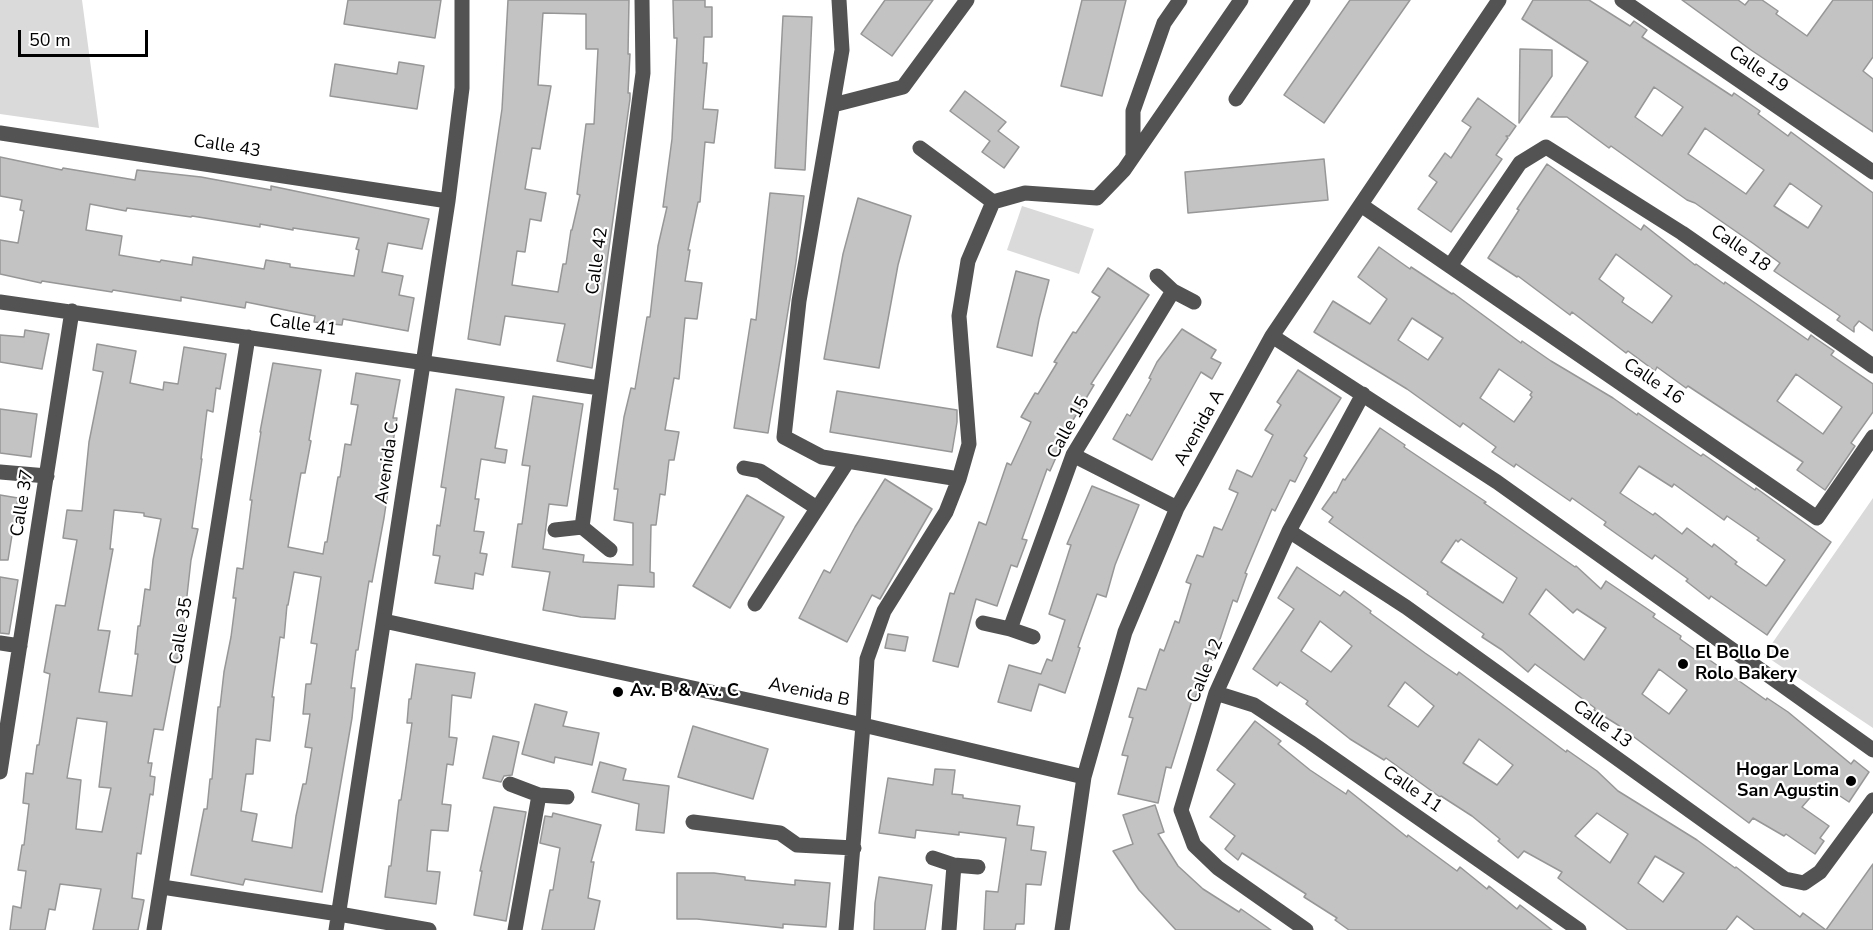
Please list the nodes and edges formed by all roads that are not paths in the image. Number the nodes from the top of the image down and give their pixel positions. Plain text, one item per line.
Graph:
1 (462, 0) edge
2 (642, 0) edge
3 (839, 0) edge
4 (967, 0) edge
5 (1180, 0) edge
6 (1241, 0) edge
7 (1303, 0) edge
8 (1499, 0) edge
9 (1627, 2) edge
10 (1236, 99) dead end
11 (833, 105) junction
12 (0, 133) edge
13 (920, 148) dead end
14 (1133, 157) junction
15 (1873, 172) edge
16 (448, 201) junction
17 (993, 202) junction
18 (1361, 205) junction
19 (1450, 266) junction
20 (1157, 276) dead end
21 (1173, 291) junction
22 (0, 302) edge
23 (1194, 302) dead end
24 (72, 310) junction
25 (1272, 336) junction
26 (248, 337) junction
27 (423, 363) junction
28 (1873, 366) edge
29 (600, 388) junction
30 (1362, 394) junction
31 (1873, 437) edge
32 (1073, 455) junction
33 (848, 461) junction
34 (744, 468) dead end
35 (0, 472) edge
36 (47, 476) junction
37 (959, 479) junction
38 (817, 508) junction
39 (1177, 508) junction
40 (582, 526) junction
41 (555, 530) dead end
42 (1289, 531) junction
43 (610, 550) dead end
44 (755, 604) dead end
45 (384, 621) junction
46 (983, 623) dead end
47 (1010, 629) junction
48 (1033, 638) dead end
49 (0, 643) edge
50 (20, 646) junction
51 (1216, 693) junction
52 (863, 725) junction
53 (1873, 750) edge
54 (0, 772) edge
55 (1084, 777) junction
56 (510, 784) dead end
57 (539, 795) junction
58 (567, 797) dead end
59 (1873, 800) edge
60 (693, 822) dead end
61 (854, 848) junction
62 (933, 858) dead end
63 (954, 865) junction
64 (978, 867) dead end
65 (162, 887) junction
66 (339, 914) junction
67 (154, 930) edge
68 (336, 930) edge
69 (429, 930) edge
70 (515, 930) edge
71 (846, 930) edge
72 (949, 930) edge
73 (1062, 930) edge
74 (1306, 930) edge
75 (1579, 930) edge

1 - 16 street, Avenida C
2 - 29 street, Calle 42
3 - 11 street
4 - 11 street
5 - 14 street
6 - 14 street
7 - 10 street
8 - 18 street, Avenida A
9 - 15 street, Calle 19
11 - 33 street
12 - 16 street, Calle 43
13 - 17 street
14 - 17 street
16 - 27 street, Avenida C
17 - 37 street
18 - 19 street
18 - 25 street, Avenida A
19 - 28 street, Calle 18
19 - 31 street, Calle 16
20 - 21 street
21 - 23 street
21 - 32 street, Calle 15
22 - 24 street, Calle 41
24 - 26 street, Calle 41
24 - 36 street, Calle 37
25 - 30 street
25 - 39 street, Avenida A
26 - 27 street, Calle 41
26 - 65 street, Calle 35
27 - 29 street, Calle 41
27 - 45 street, Avenida C
29 - 40 street, Calle 42
30 - 42 street, Calle 12
30 - 53 street
32 - 39 street
32 - 47 street, Calle 15
33 - 37 street
33 - 38 street
34 - 38 street
35 - 36 street
36 - 50 street, Calle 37
37 - 52 street
38 - 44 street
39 - 55 street, Avenida A
40 - 41 street
40 - 43 street
42 - 51 street, Calle 12
42 - 59 street, Calle 13
45 - 52 street, Avenida B
45 - 66 street, Avenida C
46 - 47 street
47 - 48 street
49 - 50 street
50 - 54 street, Calle 37
51 - 74 street, Calle 12
51 - 75 street, Calle 11
52 - 55 street, Avenida B
52 - 61 street
55 - 73 street, Avenida A
56 - 57 street
57 - 58 street
57 - 70 street
60 - 61 street
61 - 71 street
62 - 63 street
63 - 64 street
63 - 72 street
65 - 66 street
65 - 67 street, Calle 35
66 - 68 street, Avenida C
66 - 69 street

